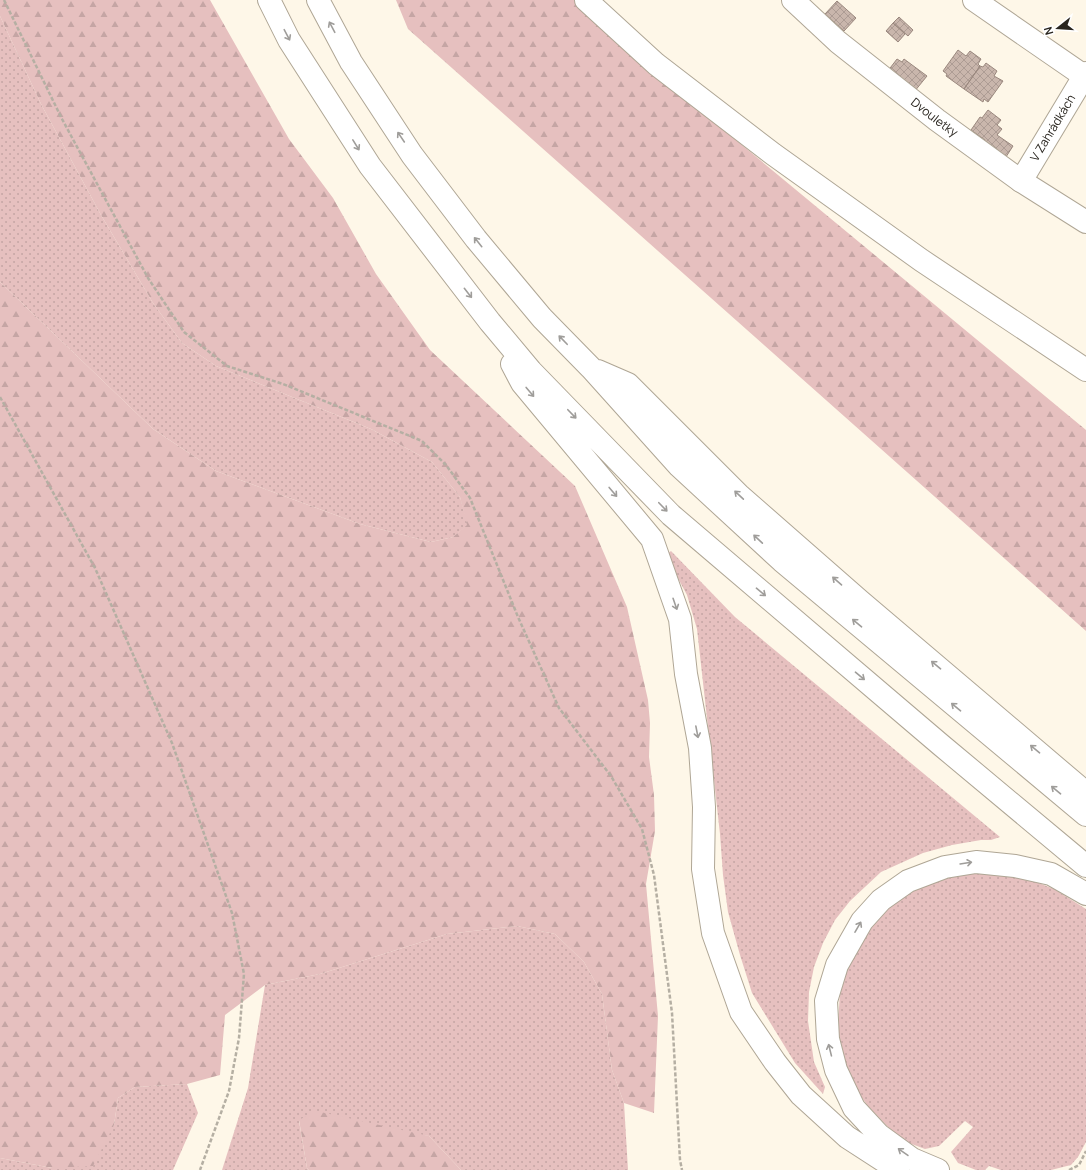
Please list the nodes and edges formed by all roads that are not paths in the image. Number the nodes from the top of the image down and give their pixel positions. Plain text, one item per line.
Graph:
1 (269, 0) edge
2 (318, 0) edge
3 (586, 0) edge
4 (793, 0) edge
5 (974, 0) edge
6 (1085, 74) edge
7 (1021, 181) junction
8 (1086, 222) edge
9 (490, 322) junction
10 (591, 368) junction
11 (1086, 370) edge
12 (1086, 792) edge
13 (1086, 815) edge
14 (1086, 866) edge
15 (1086, 894) edge
16 (898, 1170) edge
17 (938, 1170) edge

1 -> 9 main road
10 -> 2 main road
3 - 11 main road
4 - 7 main road, Dvouletky
5 - 6 main road, V Zahrádkách
6 - 7 main road, V Zahrádkách
7 - 8 main road, Dvouletky
9 -> 14 main road
9 -> 16 main road
12 -> 10 main road
13 -> 10 main road
17 -> 15 main road

